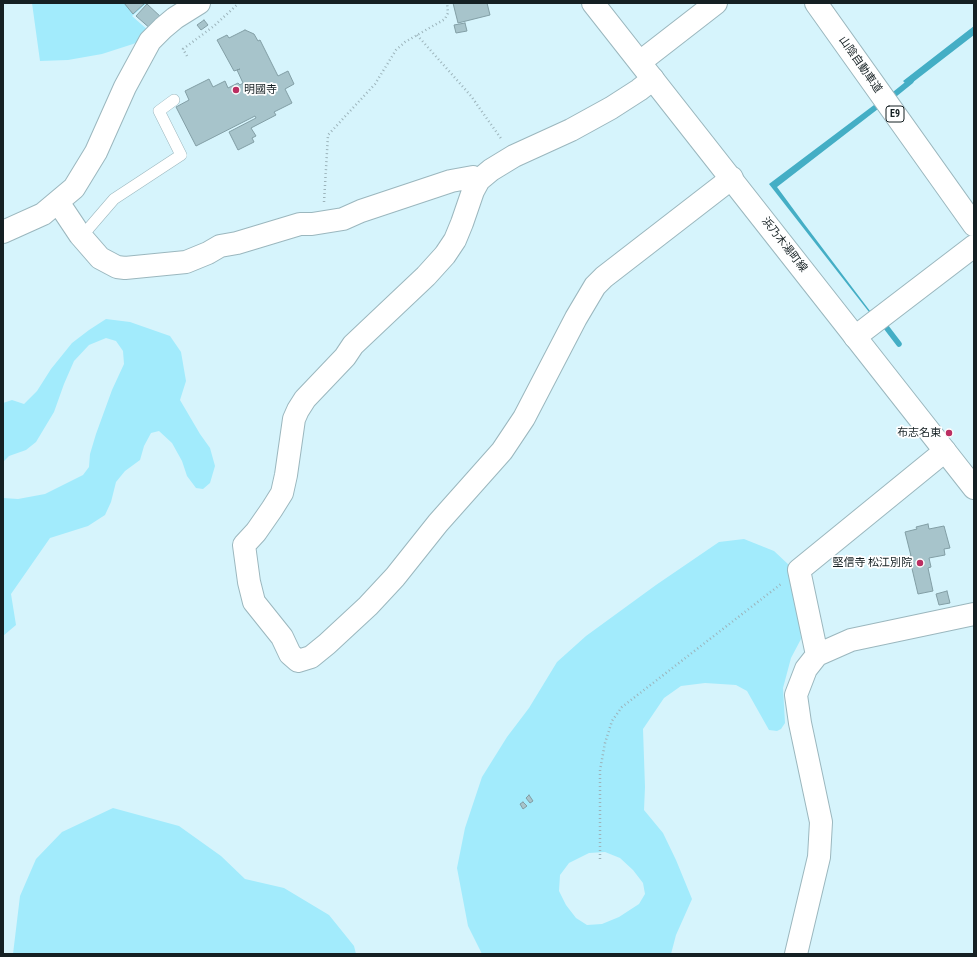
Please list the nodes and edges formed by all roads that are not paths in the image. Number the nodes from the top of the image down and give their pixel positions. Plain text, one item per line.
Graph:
1 (199, 3) edge
2 (593, 3) edge
3 (716, 3) edge
4 (816, 3) edge
5 (832, 3) edge
6 (640, 62) junction
7 (654, 79) junction
8 (174, 100) dead end
9 (732, 178) junction
10 (480, 180) junction
11 (58, 202) junction
12 (974, 203) edge
13 (974, 225) edge
14 (3, 232) edge
15 (80, 234) junction
16 (974, 246) edge
17 (855, 337) junction
18 (945, 451) junction
19 (974, 488) edge
20 (974, 614) edge
21 (817, 654) junction
22 (796, 954) edge

1 - 11 main road
2 - 6 main road, 浜乃木湯町線
3 - 6 main road
4 - 13 main road, 山陰自動車道 / E9
5 - 12 main road, 山陰自動車道 / E9
6 - 7 main road, 浜乃木湯町線
7 - 9 main road, 浜乃木湯町線
7 - 10 main road
8 - 15 lane
9 - 10 main road
9 - 17 main road, 浜乃木湯町線
10 - 15 main road
11 - 14 main road
11 - 15 main road
16 - 17 main road
17 - 18 main road, 浜乃木湯町線
18 - 19 main road, 浜乃木湯町線
18 - 21 main road
20 - 21 main road
21 - 22 main road

